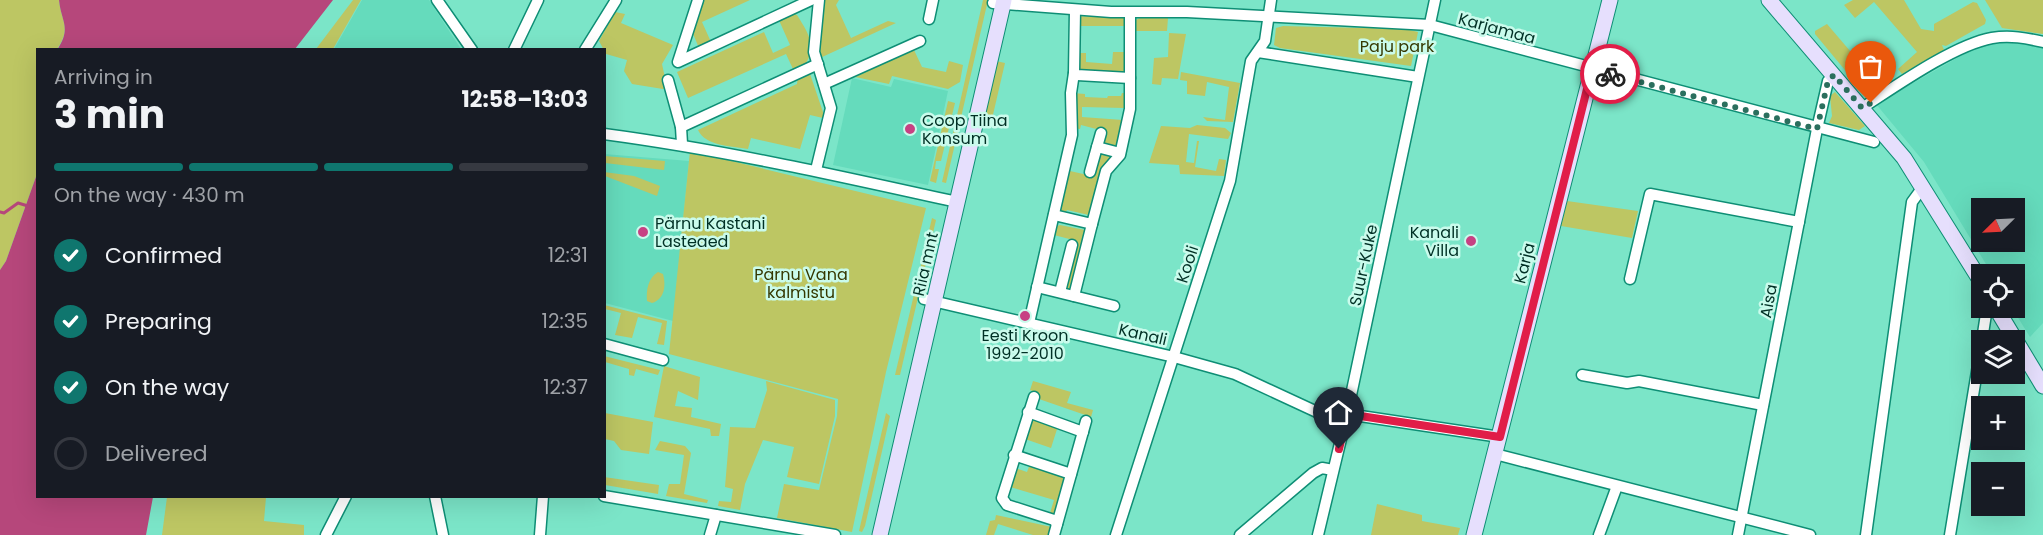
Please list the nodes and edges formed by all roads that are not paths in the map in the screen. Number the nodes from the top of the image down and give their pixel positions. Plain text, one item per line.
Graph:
1 (437, 0) edge
2 (538, 0) edge
3 (616, 0) edge
4 (698, 0) edge
5 (811, 0) edge
6 (819, 0) edge
7 (933, 0) edge
8 (1190, 0) edge
9 (1270, 0) edge
10 (1436, 0) edge
11 (1610, 0) edge
12 (1769, 0) edge
13 (999, 2) edge
14 (1075, 10) junction
15 (1187, 12) junction
16 (1130, 13) junction
17 (1268, 18) junction
18 (929, 19) dead end
19 (1430, 26) junction
20 (920, 41) dead end
21 (2043, 42) edge
22 (471, 48) edge
23 (515, 48) edge
24 (586, 48) edge
25 (1258, 52) junction
26 (818, 64) junction
27 (1592, 69) junction
28 (1074, 73) junction
29 (1834, 75) junction
30 (1418, 77) junction
31 (1130, 78) junction
32 (668, 80) dead end
33 (824, 84) junction
34 (1862, 108) junction
35 (681, 127) junction
36 (1817, 129) junction
37 (1101, 133) dead end
38 (606, 134) edge
39 (1874, 142) dead end
40 (682, 144) junction
41 (1097, 147) junction
42 (1120, 153) junction
43 (816, 170) junction
44 (1090, 172) dead end
45 (1923, 187) junction
46 (952, 201) junction
47 (1054, 215) junction
48 (1799, 222) junction
49 (1092, 224) junction
50 (1072, 245) dead end
51 (1971, 265) edge
52 (1630, 279) dead end
53 (1037, 287) junction
54 (1060, 292) junction
55 (1074, 296) junction
56 (929, 301) junction
57 (1114, 306) dead end
58 (2002, 318) edge
59 (1029, 323) junction
60 (606, 345) edge
61 (1174, 357) junction
62 (663, 360) dead end
63 (1582, 375) dead end
64 (1975, 384) edge
65 (2043, 386) edge
66 (1034, 397) dead end
67 (1763, 405) junction
68 (1028, 412) junction
69 (1347, 414) junction
70 (1345, 425) junction
71 (1500, 437) junction
72 (1495, 454) junction
73 (1014, 455) junction
74 (1333, 470) junction
75 (1071, 474) junction
76 (1617, 486) junction
77 (606, 496) edge
78 (345, 498) edge
79 (435, 498) edge
80 (543, 498) edge
81 (716, 514) junction
82 (1741, 518) junction
83 (1056, 530) edge
84 (326, 535) edge
85 (443, 535) edge
86 (540, 535) edge
87 (710, 535) edge
88 (835, 535) edge
89 (870, 535) edge
90 (880, 535) edge
91 (1116, 535) edge
92 (1240, 535) edge
93 (1318, 535) edge
94 (1474, 535) edge
95 (1599, 535) edge
96 (1738, 535) edge
97 (1810, 535) edge
98 (1866, 535) edge
99 (1950, 535) edge

1 - 22 street
2 - 23 street
3 - 24 street
4 - 5 street
6 - 26 street
7 - 18 street
8 - 15 street
9 - 17 street, Kooli
10 - 19 street, Suur-Kuke
11 - 27 street, Karja
12 - 29 street
13 - 14 street, Karjamaa
13 - 46 street, Riia mnt
14 - 16 street, Karjamaa
14 - 28 street
15 - 16 street, Karjamaa
15 - 17 street, Karjamaa
16 - 31 street
17 - 19 street, Karjamaa
17 - 25 street, Kooli
19 - 27 street, Karjamaa
19 - 30 street, Suur-Kuke
20 - 33 street
21 - 34 street
25 - 30 street
25 - 61 street, Kooli
26 - 33 street
26 - 35 street
27 - 36 street, Karjamaa
27 - 71 street, Karja
28 - 31 street
28 - 47 street
29 - 34 street
29 - 36 street, Aisa
30 - 69 street, Suur-Kuke
31 - 42 street
32 - 35 street
33 - 43 street
34 - 45 street
35 - 40 street
36 - 39 street, Karjamaa
36 - 48 street, Aisa
37 - 41 street
38 - 40 street
40 - 43 street
41 - 42 street
41 - 44 street
42 - 49 street
43 - 46 street
45 - 51 street
45 - 98 street
46 - 56 street, Riia mnt
47 - 49 street
47 - 53 street
48 - 52 street
48 - 67 street, Aisa
49 - 55 street
50 - 54 street
53 - 54 street
53 - 59 street
54 - 55 street
55 - 57 street
56 - 59 street, Kanali
56 - 89 street, Riia mnt
56 - 90 street, Riia mnt
58 - 65 street
59 - 61 street, Kanali
60 - 62 street
61 - 70 street, Kanali
61 - 91 street, Kooli
63 - 67 street
64 - 99 street
66 - 68 street
67 - 82 street, Aisa
68 - 73 street
68 - 75 street
69 - 70 street, Suur-Kuke
69 - 71 street
70 - 74 street, Suur-Kuke
71 - 72 street, Karja
72 - 76 street
72 - 94 street, Karja
73 - 75 street
73 - 83 street
74 - 92 street
74 - 93 street, Suur-Kuke
75 - 83 street
76 - 82 street
76 - 95 street
77 - 81 street
78 - 84 street
79 - 85 street
80 - 86 street
81 - 87 street
81 - 88 street
82 - 96 street, Aisa
82 - 97 street

